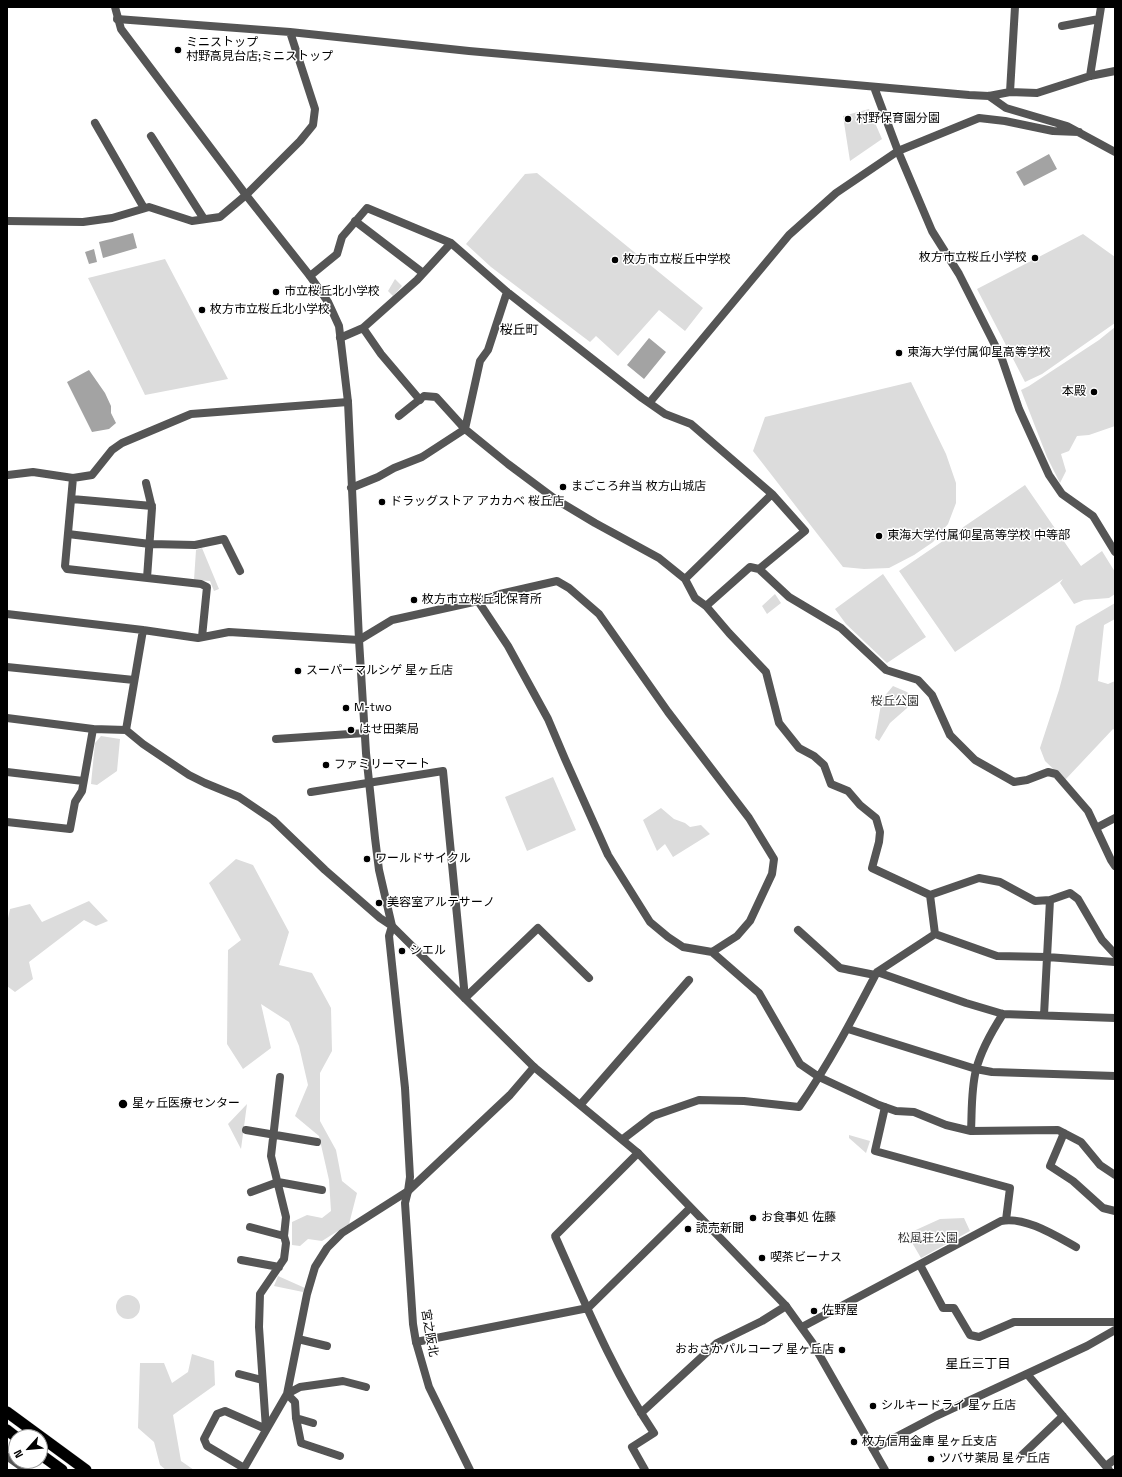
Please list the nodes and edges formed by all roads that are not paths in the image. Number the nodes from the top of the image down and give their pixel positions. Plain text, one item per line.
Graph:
1 (115, 7) edge
2 (1015, 7) edge
3 (1101, 7) edge
4 (117, 19) junction
5 (1099, 19) junction
6 (1062, 26) dead end
7 (290, 32) junction
8 (1115, 71) edge
9 (1090, 76) junction
10 (874, 87) junction
11 (1010, 92) junction
12 (989, 96) junction
13 (95, 123) dead end
14 (1079, 132) junction
15 (151, 136) dead end
16 (898, 151) junction
17 (1115, 152) edge
18 (246, 195) junction
19 (144, 208) junction
20 (204, 219) junction
21 (7, 221) edge
22 (355, 221) junction
23 (451, 243) junction
24 (423, 273) junction
25 (310, 276) junction
26 (507, 292) junction
27 (363, 328) junction
28 (340, 338) junction
29 (420, 400) junction
30 (348, 402) junction
31 (650, 402) junction
32 (399, 416) dead end
33 (465, 429) junction
34 (7, 473) edge
35 (73, 478) junction
36 (146, 483) dead end
37 (7, 484) edge
38 (351, 488) junction
39 (772, 494) junction
40 (72, 499) junction
41 (152, 506) junction
42 (68, 534) junction
43 (150, 544) junction
44 (1115, 552) edge
45 (759, 569) junction
46 (240, 571) dead end
47 (147, 578) junction
48 (685, 579) junction
49 (478, 601) junction
50 (706, 606) junction
51 (7, 614) edge
52 (142, 630) junction
53 (202, 637) junction
54 (359, 640) junction
55 (7, 667) edge
56 (134, 680) junction
57 (7, 718) edge
58 (94, 729) junction
59 (126, 730) junction
60 (365, 733) junction
61 (276, 739) dead end
62 (7, 772) edge
63 (83, 781) junction
64 (370, 782) junction
65 (311, 792) dead end
66 (1115, 818) edge
67 (7, 822) edge
68 (1096, 828) junction
69 (1115, 866) edge
70 (930, 895) junction
71 (1050, 900) junction
72 (392, 926) junction
73 (798, 930) dead end
74 (935, 934) junction
75 (712, 952) junction
76 (1115, 954) edge
77 (1047, 957) junction
78 (1115, 962) edge
79 (876, 973) junction
80 (589, 978) dead end
81 (689, 980) dead end
82 (465, 998) junction
83 (1003, 1014) junction
84 (1044, 1015) junction
85 (1115, 1018) edge
86 (848, 1029) junction
87 (534, 1067) junction
88 (976, 1069) junction
89 (1115, 1076) edge
90 (280, 1077) dead end
91 (819, 1077) junction
92 (581, 1104) junction
93 (885, 1107) junction
94 (246, 1130) dead end
95 (971, 1131) junction
96 (1064, 1133) junction
97 (274, 1135) junction
98 (623, 1139) junction
99 (317, 1142) dead end
100 (638, 1152) junction
101 (1115, 1175) edge
102 (278, 1182) junction
103 (322, 1190) dead end
104 (408, 1191) junction
105 (251, 1192) dead end
106 (690, 1208) junction
107 (1115, 1211) edge
108 (1006, 1220) junction
109 (250, 1227) dead end
110 (284, 1236) junction
111 (1076, 1246) dead end
112 (240, 1260) dead end
113 (920, 1265) junction
114 (278, 1267) junction
115 (786, 1306) junction
116 (588, 1308) junction
117 (1115, 1322) edge
118 (802, 1327) junction
119 (1115, 1330) edge
120 (298, 1339) junction
121 (416, 1342) junction
122 (327, 1346) dead end
123 (239, 1374) dead end
124 (1027, 1374) junction
125 (262, 1380) junction
126 (366, 1387) dead end
127 (287, 1394) junction
128 (7, 1412) edge
129 (641, 1413) junction
130 (1063, 1416) junction
131 (296, 1418) junction
132 (313, 1423) dead end
133 (266, 1429) junction
134 (873, 1449) junction
135 (340, 1456) dead end
136 (1020, 1457) dead end
137 (7, 1458) edge
138 (1115, 1459) edge
139 (48, 1460) edge
140 (1107, 1468) edge
141 (243, 1469) edge
142 (26, 1470) edge
143 (62, 1470) edge
144 (86, 1470) edge
145 (470, 1470) edge
146 (645, 1470) edge
147 (884, 1470) edge

1 - 4 street, 宮之阪北
2 - 11 street
3 - 5 street
4 - 7 street
4 - 18 street, 宮之阪北
5 - 6 street
5 - 9 street
7 - 10 street
7 - 18 street
8 - 9 street
9 - 11 street
10 - 12 street
10 - 16 street
11 - 12 street
12 - 14 street
13 - 19 street
14 - 16 street
14 - 17 street
15 - 20 street
16 - 31 street
16 - 44 street
18 - 20 street
18 - 25 street, 宮之阪北
19 - 20 street
19 - 21 street
22 - 23 street
22 - 24 street
22 - 25 street
23 - 24 street
23 - 26 street
24 - 27 street
25 - 28 street, 宮之阪北
26 - 31 street
26 - 33 street
27 - 28 street
27 - 29 street
28 - 30 street, 宮之阪北
29 - 32 street
29 - 33 street
30 - 35 street
30 - 38 street, 宮之阪北
31 - 39 street
33 - 38 street
33 - 48 street
34 - 35 street
34 - 37 street
35 - 40 street
36 - 41 street
38 - 54 street, 宮之阪北
39 - 45 street
39 - 48 street
40 - 41 street
40 - 42 street
41 - 43 street
42 - 43 street
42 - 47 street
43 - 46 street
43 - 47 street
45 - 50 street
45 - 68 street
47 - 53 street
48 - 50 street
49 - 54 street
49 - 75 street
49 - 75 street
50 - 70 street
51 - 52 street
52 - 53 street
52 - 56 street
53 - 54 street
54 - 60 street, 宮之阪北
55 - 56 street
56 - 59 street
57 - 58 street
58 - 59 street
58 - 63 street
59 - 72 street
60 - 61 street
60 - 64 street, 宮之阪北
62 - 63 street
63 - 67 street
64 - 65 street
64 - 72 street, 宮之阪北
64 - 82 street
66 - 68 street
68 - 69 street
70 - 71 street
70 - 74 street
71 - 76 street
71 - 77 street
72 - 82 street
72 - 104 street, 宮之阪北
73 - 79 street
74 - 77 street
74 - 79 street
75 - 91 street
77 - 78 street
77 - 84 street
79 - 83 street
79 - 86 street
80 - 82 street
81 - 92 street
82 - 87 street
83 - 84 street
83 - 88 street
84 - 85 street
86 - 88 street
86 - 91 street
87 - 92 street
87 - 104 street
88 - 89 street
88 - 95 street
90 - 97 street
91 - 93 street
91 - 98 street
92 - 98 street
93 - 95 street
93 - 108 street
94 - 97 street
95 - 96 street
96 - 101 street
96 - 107 street
97 - 99 street
97 - 102 street
98 - 100 street
100 - 106 street
100 - 116 street
102 - 103 street
102 - 105 street
102 - 110 street
104 - 120 street
104 - 121 street, 宮之阪北
106 - 115 street
106 - 116 street
108 - 111 street
108 - 113 street
109 - 110 street
110 - 114 street
112 - 114 street
113 - 117 street
113 - 118 street
114 - 125 street
115 - 118 street
115 - 129 street
116 - 121 street
116 - 129 street
118 - 134 street
119 - 124 street
120 - 122 street
120 - 127 street
121 - 145 street, 宮之阪北
123 - 125 street
124 - 130 street
124 - 134 street
125 - 133 street
126 - 127 street
127 - 131 street
127 - 133 street
128 - 144 highway
129 - 146 street
130 - 136 street
130 - 140 street
131 - 132 street
131 - 135 street
133 - 141 street
133 - 141 street
134 - 147 street
137 - 142 street
138 - 140 street
139 - 143 highway

